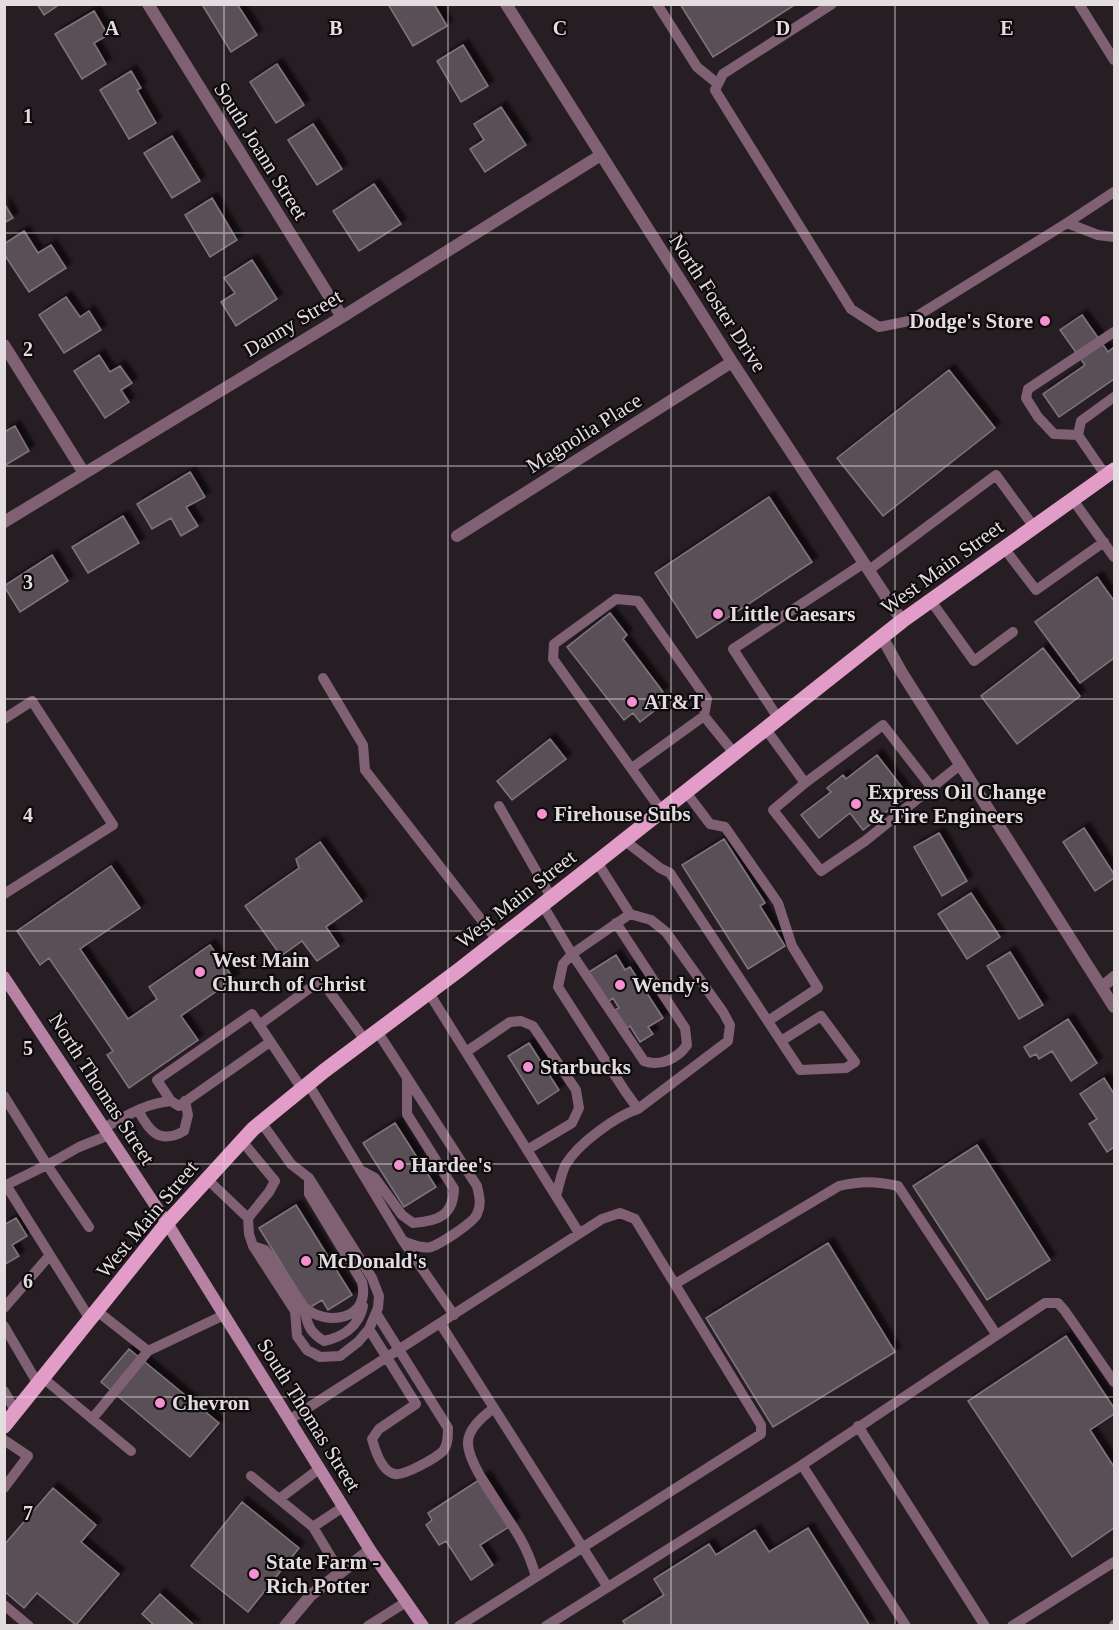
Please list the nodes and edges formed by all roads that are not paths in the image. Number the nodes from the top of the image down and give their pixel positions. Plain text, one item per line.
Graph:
1 (148, 4) edge
2 (506, 4) edge
3 (657, 4) edge
4 (831, 4) edge
5 (1079, 4) edge
6 (1114, 60) edge
7 (718, 84) junction
8 (601, 155) junction
9 (1114, 192) edge
10 (1067, 223) junction
11 (1114, 237) edge
12 (342, 317) junction
13 (1114, 332) edge
14 (4, 345) edge
15 (732, 362) junction
16 (1114, 397) edge
17 (1078, 435) junction
18 (84, 473) junction
19 (1110, 473) edge
20 (1072, 500) junction
21 (4, 522) edge
22 (1034, 527) junction
23 (457, 536) dead end
24 (1104, 542) junction
25 (1004, 548) junction
26 (1114, 557) edge
27 (867, 567) junction
28 (931, 601) junction
29 (902, 621) junction
30 (1013, 632) dead end
31 (882, 637) junction
32 (323, 678) dead end
33 (704, 716) junction
34 (778, 718) junction
35 (4, 719) edge
36 (765, 728) junction
37 (734, 753) junction
38 (961, 764) junction
39 (632, 768) junction
40 (805, 783) junction
41 (932, 788) junction
42 (685, 791) junction
43 (499, 806) dead end
44 (662, 810) junction
45 (624, 840) junction
46 (597, 862) junction
47 (4, 894) edge
48 (547, 900) junction
49 (630, 914) junction
50 (616, 923) junction
51 (497, 940) junction
52 (573, 954) junction
53 (4, 977) edge
54 (1114, 977) edge
55 (1102, 987) junction
56 (429, 993) junction
57 (1114, 1007) edge
58 (768, 1021) junction
59 (259, 1025) junction
60 (371, 1035) junction
61 (781, 1041) junction
62 (270, 1042) junction
63 (466, 1052) junction
64 (408, 1078) junction
65 (305, 1087) junction
66 (4, 1096) edge
67 (171, 1101) junction
68 (185, 1101) junction
69 (638, 1109) junction
70 (138, 1110) junction
71 (261, 1122) junction
72 (107, 1132) junction
73 (242, 1141) junction
74 (527, 1150) junction
75 (47, 1165) junction
76 (359, 1170) junction
77 (309, 1178) junction
78 (207, 1179) junction
79 (5, 1185) edge
80 (556, 1196) junction
81 (248, 1218) junction
82 (167, 1223) junction
83 (89, 1227) dead end
84 (579, 1233) junction
85 (403, 1240) junction
86 (253, 1246) junction
87 (50, 1255) junction
88 (675, 1284) junction
89 (363, 1299) junction
90 (304, 1307) junction
91 (4, 1308) edge
92 (376, 1313) junction
93 (93, 1315) junction
94 (454, 1315) junction
95 (224, 1316) junction
96 (440, 1323) junction
97 (4, 1326) edge
98 (369, 1329) junction
99 (996, 1334) junction
100 (148, 1350) junction
101 (398, 1350) junction
102 (387, 1357) junction
103 (41, 1381) junction
104 (1114, 1382) edge
105 (4, 1391) edge
106 (431, 1401) junction
107 (416, 1404) junction
108 (494, 1408) junction
109 (16, 1412) junction
110 (92, 1419) junction
111 (289, 1420) junction
112 (4, 1426) edge
113 (858, 1426) junction
114 (4, 1440) edge
115 (131, 1451) dead end
116 (802, 1465) junction
117 (319, 1469) junction
118 (251, 1476) dead end
119 (4, 1488) edge
120 (279, 1499) junction
121 (343, 1507) junction
122 (313, 1527) junction
123 (583, 1547) junction
124 (370, 1550) junction
125 (1114, 1562) edge
126 (340, 1572) junction
127 (536, 1576) junction
128 (607, 1586) junction
129 (406, 1602) junction
130 (4, 1605) edge
131 (30, 1626) edge
132 (285, 1626) edge
133 (368, 1626) edge
134 (423, 1626) edge
135 (459, 1626) edge
136 (546, 1626) edge
137 (906, 1626) edge
138 (985, 1626) edge
139 (1012, 1626) edge

1 - 12 street, South Joann Street
2 - 8 street, North Foster Drive
3 - 7 lane
4 - 7 lane
5 - 6 lane
7 - 10 lane
8 - 12 street, Danny Street
8 - 15 street, North Foster Drive
9 - 10 lane
10 - 11 lane
12 - 18 street, Danny Street
13 - 17 lane
14 - 18 street
15 - 23 street, Magnolia Place
15 - 27 street, North Foster Drive
16 - 17 lane
17 - 19 lane
18 - 21 street, Danny Street
19 - 20 main road, West Main Street
20 - 22 main road, West Main Street
20 - 24 lane
22 - 25 main road, West Main Street
22 - 27 lane
24 - 25 lane
24 - 26 lane
25 - 28 main road, West Main Street
27 - 29 street, North Foster Drive
27 - 34 lane
28 - 29 main road, West Main Street
28 - 30 lane
29 - 31 main road, West Main Street
31 - 34 main road, West Main Street
31 - 38 street
32 - 51 lane
33 - 37 lane
33 - 39 lane
33 - 39 lane
34 - 36 main road, West Main Street
35 - 47 lane
36 - 37 main road, West Main Street
36 - 40 lane
37 - 42 main road, West Main Street
38 - 41 lane
38 - 55 street
39 - 44 lane
40 - 41 lane
40 - 41 lane
42 - 44 main road, West Main Street
42 - 58 lane
43 - 48 lane
44 - 45 main road, West Main Street
45 - 46 main road, West Main Street
45 - 58 lane
46 - 48 main road, West Main Street
46 - 49 lane
48 - 51 main road, West Main Street
48 - 52 lane
49 - 50 lane
49 - 69 lane
50 - 52 lane
50 - 52 lane
51 - 56 main road, West Main Street
52 - 69 lane
53 - 72 street, North Thomas Street
54 - 55 street
55 - 57 street
56 - 60 main road, West Main Street
56 - 63 lane
58 - 61 lane
59 - 60 lane
59 - 62 lane
59 - 67 lane
60 - 64 lane
60 - 65 main road, West Main Street
61 - 61 lane
62 - 65 lane
62 - 68 lane
63 - 74 lane
63 - 74 lane
64 - 76 lane
64 - 85 lane
65 - 71 main road, West Main Street
65 - 76 lane
66 - 75 lane
67 - 68 lane
67 - 70 lane
68 - 70 lane
69 - 80 lane
70 - 72 lane
71 - 73 main road, West Main Street
71 - 77 lane
72 - 75 lane
72 - 82 street, North Thomas Street
73 - 78 main road, West Main Street
73 - 81 lane
74 - 80 lane
75 - 79 lane
75 - 83 lane
76 - 85 lane
77 - 89 lane
77 - 92 lane
78 - 81 lane
78 - 82 main road, West Main Street
79 - 87 lane
80 - 84 lane
81 - 86 lane
82 - 93 main road, West Main Street
82 - 95 street, South Thomas Street
84 - 88 lane
84 - 94 lane
85 - 94 lane
86 - 90 lane
86 - 98 lane
87 - 91 lane
87 - 93 lane
88 - 99 lane
88 - 123 lane
89 - 90 lane
89 - 90 lane
92 - 98 lane
92 - 101 lane
93 - 100 lane
93 - 103 main road, West Main Street
94 - 96 lane
95 - 100 lane
95 - 111 street, South Thomas Street
96 - 101 lane
96 - 108 lane
97 - 103 lane
98 - 102 lane
99 - 104 lane
99 - 113 lane
100 - 110 lane
101 - 102 lane
101 - 106 lane
102 - 107 lane
102 - 111 lane
103 - 109 main road, West Main Street
103 - 110 lane
105 - 109 lane
106 - 107 lane
106 - 107 lane
108 - 123 lane
108 - 127 lane
109 - 112 main road, West Main Street
110 - 115 lane
111 - 117 street, South Thomas Street
113 - 116 lane
113 - 138 lane
114 - 119 lane
116 - 128 lane
116 - 137 lane
117 - 120 lane
117 - 121 street, South Thomas Street
118 - 120 lane
120 - 122 lane
121 - 122 lane
121 - 124 street, South Thomas Street
122 - 126 lane
123 - 127 lane
123 - 128 lane
124 - 126 street
124 - 129 street, South Thomas Street
125 - 139 lane
126 - 132 street
127 - 135 lane
128 - 136 lane
129 - 133 lane
129 - 134 street, South Thomas Street
130 - 131 lane

